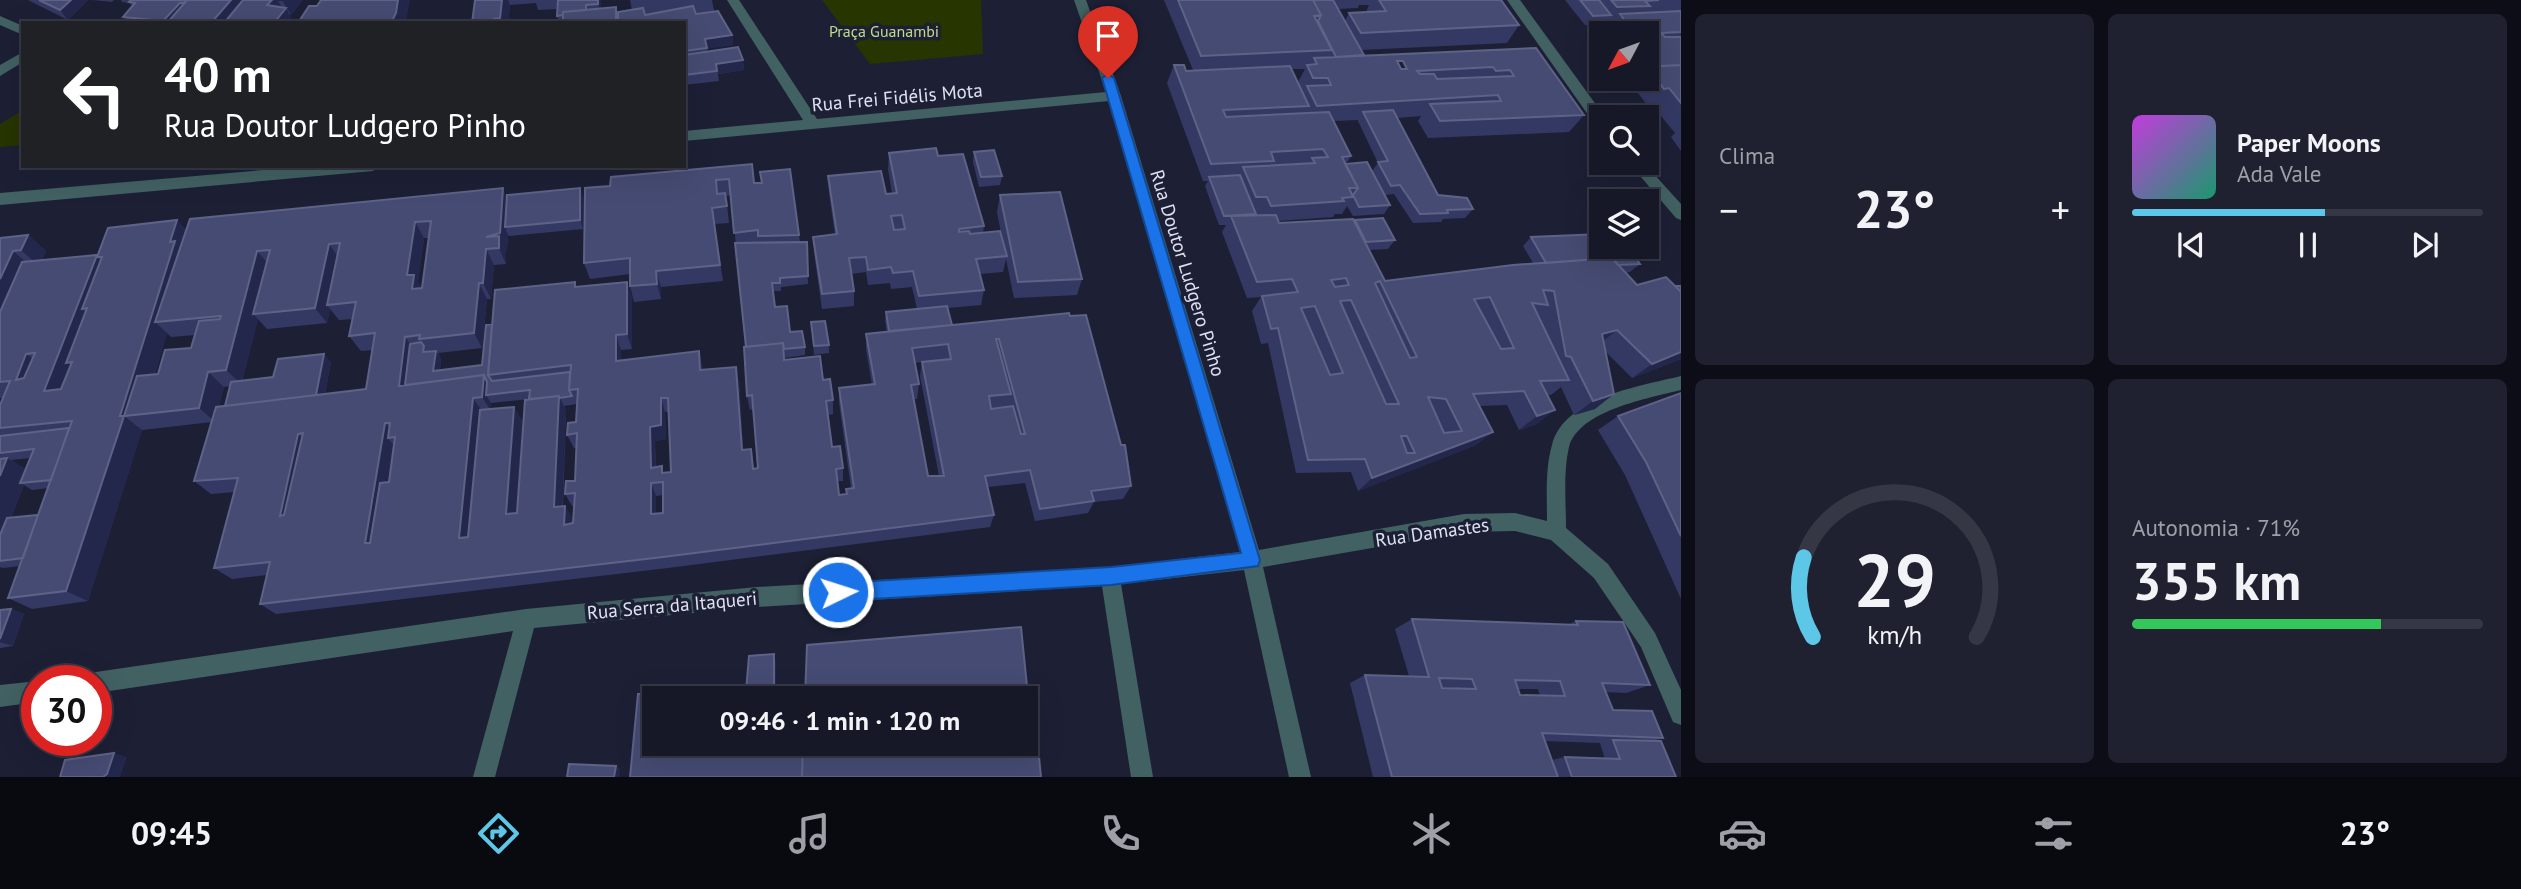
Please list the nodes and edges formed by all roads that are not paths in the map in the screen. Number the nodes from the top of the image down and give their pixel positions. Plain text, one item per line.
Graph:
1 (733, 0) edge
2 (1080, 0) edge
3 (1513, 0) edge
4 (0, 20) edge
5 (21, 30) edge
6 (21, 57) edge
7 (0, 71) edge
8 (1114, 96) junction
9 (1589, 105) edge
10 (813, 124) junction
11 (686, 136) edge
12 (334, 168) edge
13 (235, 173) edge
14 (1647, 175) edge
15 (0, 199) edge
16 (1681, 214) edge
17 (1681, 383) edge
18 (1556, 532) junction
19 (1252, 560) junction
20 (1111, 576) junction
21 (526, 619) junction
22 (112, 681) edge
23 (21, 693) edge
24 (0, 696) edge
25 (1681, 714) edge
26 (484, 777) edge
27 (1142, 777) edge
28 (1300, 777) edge

1 - 10 street
2 - 8 street, Rua Doutor Ludgero Pinho
3 - 9 street
4 - 5 street
6 - 7 street
8 - 10 street, Rua Frei Fidélis Mota
8 - 19 street, Rua Doutor Ludgero Pinho
10 - 11 street, Rua Frei Fidélis Mota
12 - 13 street
13 - 15 street
14 - 16 street
17 - 18 street
18 - 19 street, Rua Damastes
18 - 25 street, Rua Damastes
19 - 20 street, Rua Serra da Itaqueri
19 - 28 street, Rua Doutor Ludgero Pinho
20 - 21 street, Rua Serra da Itaqueri
20 - 27 street
21 - 22 street, Rua Serra da Itaqueri
21 - 26 street
23 - 24 street

